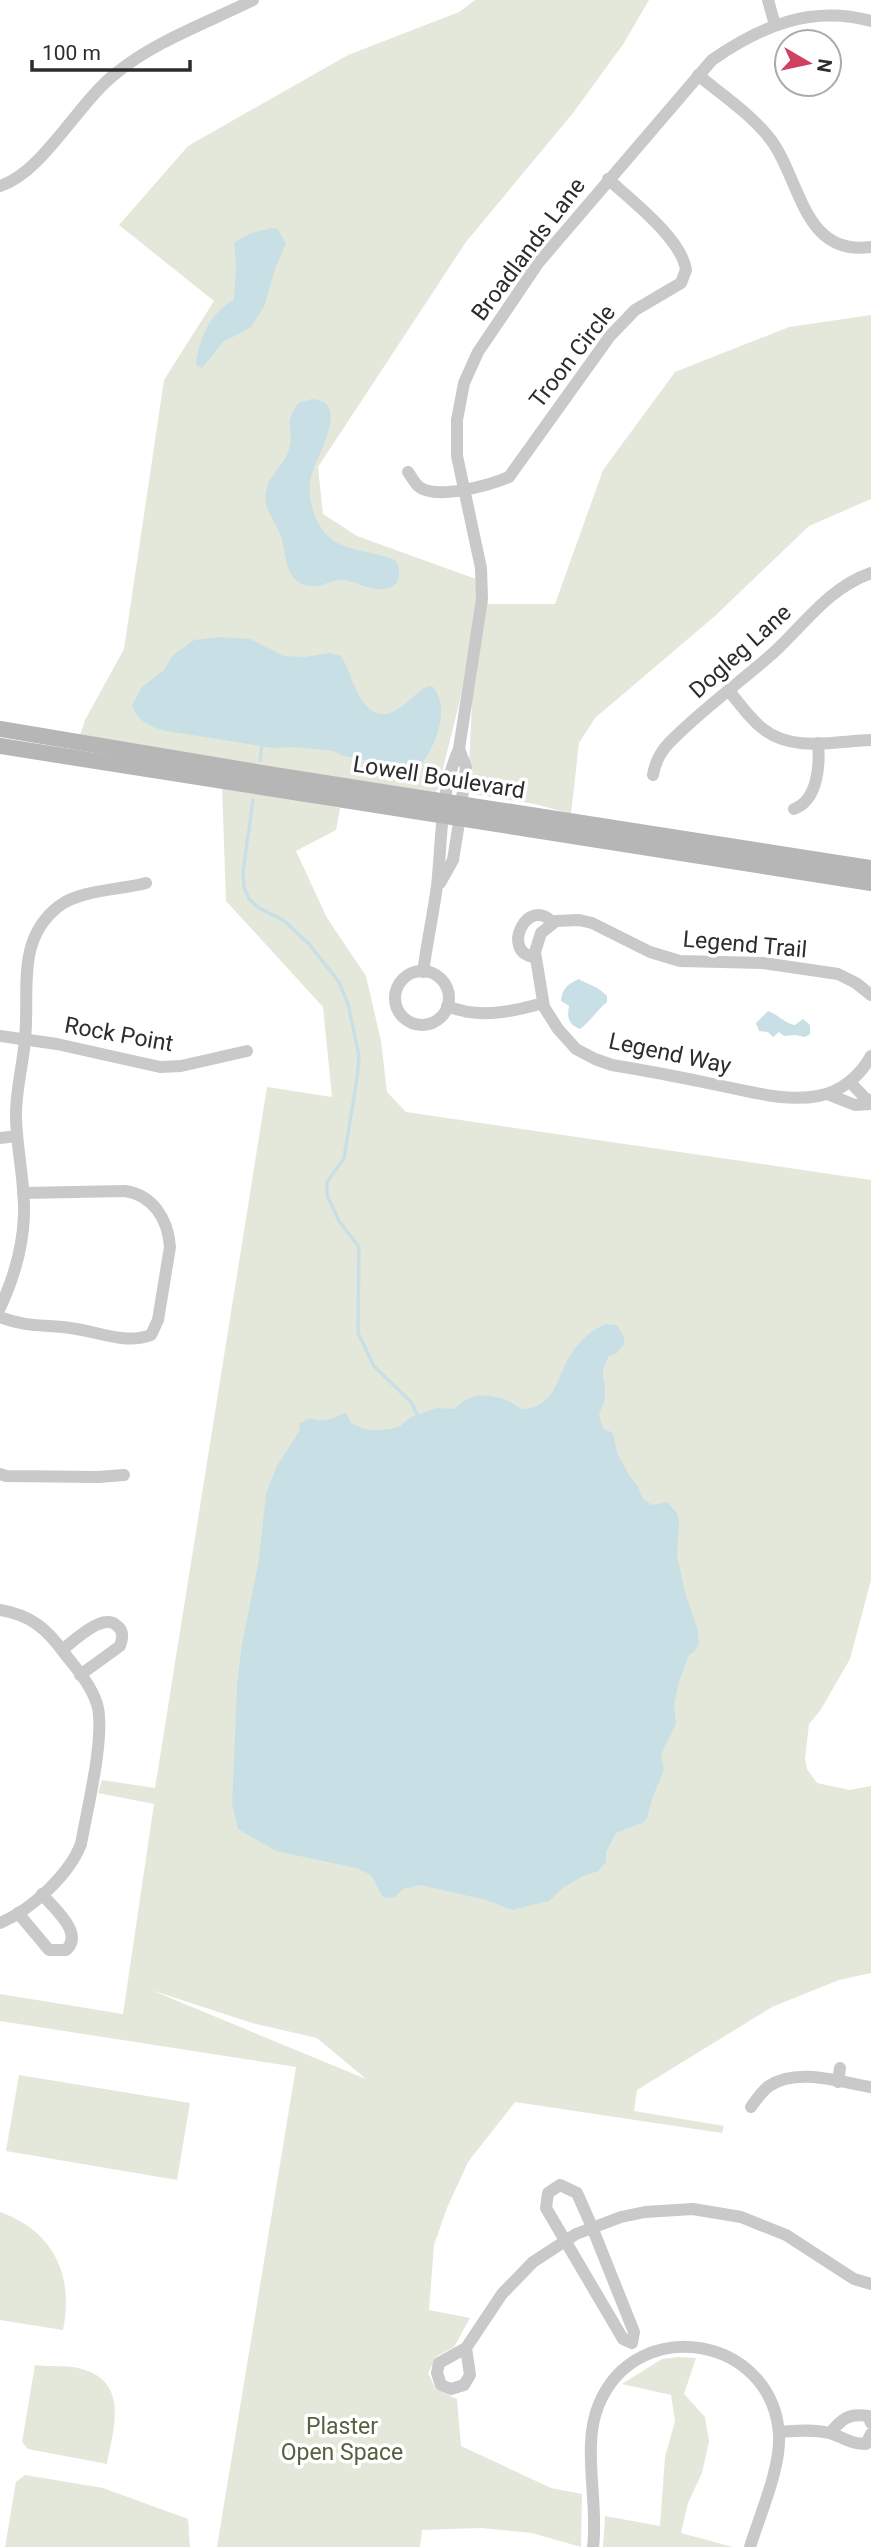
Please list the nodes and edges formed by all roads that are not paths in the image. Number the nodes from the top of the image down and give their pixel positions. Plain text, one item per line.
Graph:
1 (253, 0) edge
2 (768, 0) edge
3 (871, 21) edge
4 (775, 25) junction
5 (698, 75) junction
6 (608, 179) junction
7 (0, 186) edge
8 (871, 247) edge
9 (408, 472) dead end
10 (464, 489) junction
11 (871, 573) edge
12 (729, 691) junction
13 (0, 729) edge
14 (871, 740) edge
15 (818, 743) junction
16 (0, 746) edge
17 (653, 775) dead end
18 (794, 809) dead end
19 (453, 810) junction
20 (871, 868) edge
21 (146, 883) dead end
22 (871, 883) edge
23 (553, 923) junction
24 (535, 957) junction
25 (423, 972) junction
26 (856, 983) junction
27 (871, 984) edge
28 (871, 995) edge
29 (543, 1003) junction
30 (447, 1006) junction
31 (0, 1036) edge
32 (25, 1039) junction
33 (247, 1051) dead end
34 (871, 1056) edge
35 (850, 1082) junction
36 (827, 1094) junction
37 (871, 1103) edge
38 (17, 1136) junction
39 (0, 1138) edge
40 (23, 1193) junction
41 (0, 1308) edge
42 (0, 1317) edge
43 (0, 1474) edge
44 (124, 1475) dead end
45 (0, 1610) edge
46 (62, 1650) junction
47 (80, 1675) junction
48 (41, 1894) junction
49 (18, 1913) junction
50 (0, 1923) edge
51 (840, 2068) dead end
52 (838, 2082) junction
53 (871, 2087) edge
54 (751, 2107) dead end
55 (592, 2227) junction
56 (565, 2240) junction
57 (871, 2284) edge
58 (617, 2290) junction
59 (599, 2299) junction
60 (632, 2343) junction
61 (466, 2348) dead end
62 (638, 2359) junction
63 (871, 2423) edge
64 (779, 2432) junction
65 (830, 2433) junction
66 (871, 2434) edge
67 (593, 2547) edge
68 (750, 2547) edge

1 - 7 street
2 - 4 street
3 - 4 street, Broadlands Lane
4 - 5 street, Broadlands Lane
5 - 6 street, Broadlands Lane
5 - 8 street
6 - 10 street, Broadlands Lane
6 - 10 street, Troon Circle
9 - 10 street, Troon Circle
10 - 19 street, Broadlands Lane
11 - 12 street, Dogleg Lane
12 - 15 street
12 - 17 street, Dogleg Lane
13 - 19 main road, Lowell Boulevard
14 - 15 street
15 - 18 street
16 - 19 main road, Lowell Boulevard
19 - 20 main road, Lowell Boulevard
19 - 22 main road, Lowell Boulevard
19 - 25 street, Broadlands Lane
21 - 32 street
23 - 24 street
23 - 24 street, Legend Trail
23 - 26 street, Legend Trail
24 - 29 street, Legend Trail
25 - 30 street
25 - 30 street
26 - 27 street, Legend Trail
26 - 28 street, Legend Trail
29 - 30 street
29 - 36 street, Legend Way
31 - 32 street, Rock Point
32 - 33 street, Rock Point
32 - 38 street
34 - 35 street, Legend Way
35 - 36 street, Legend Way
35 - 37 street, Legend Way
36 - 37 street, Legend Way
38 - 39 street
38 - 40 street
40 - 41 street
40 - 42 street
43 - 44 street
45 - 46 street
46 - 47 street
46 - 47 street
47 - 48 street
48 - 49 street
48 - 49 street
49 - 50 street
51 - 52 street
52 - 53 street
52 - 54 street
55 - 56 street
55 - 56 street
55 - 57 street
55 - 58 street
56 - 59 street
56 - 61 street
58 - 59 street
58 - 60 street
59 - 60 street
60 - 62 street
62 - 64 street
62 - 67 street
63 - 65 street
64 - 65 street
64 - 68 street
65 - 66 street

